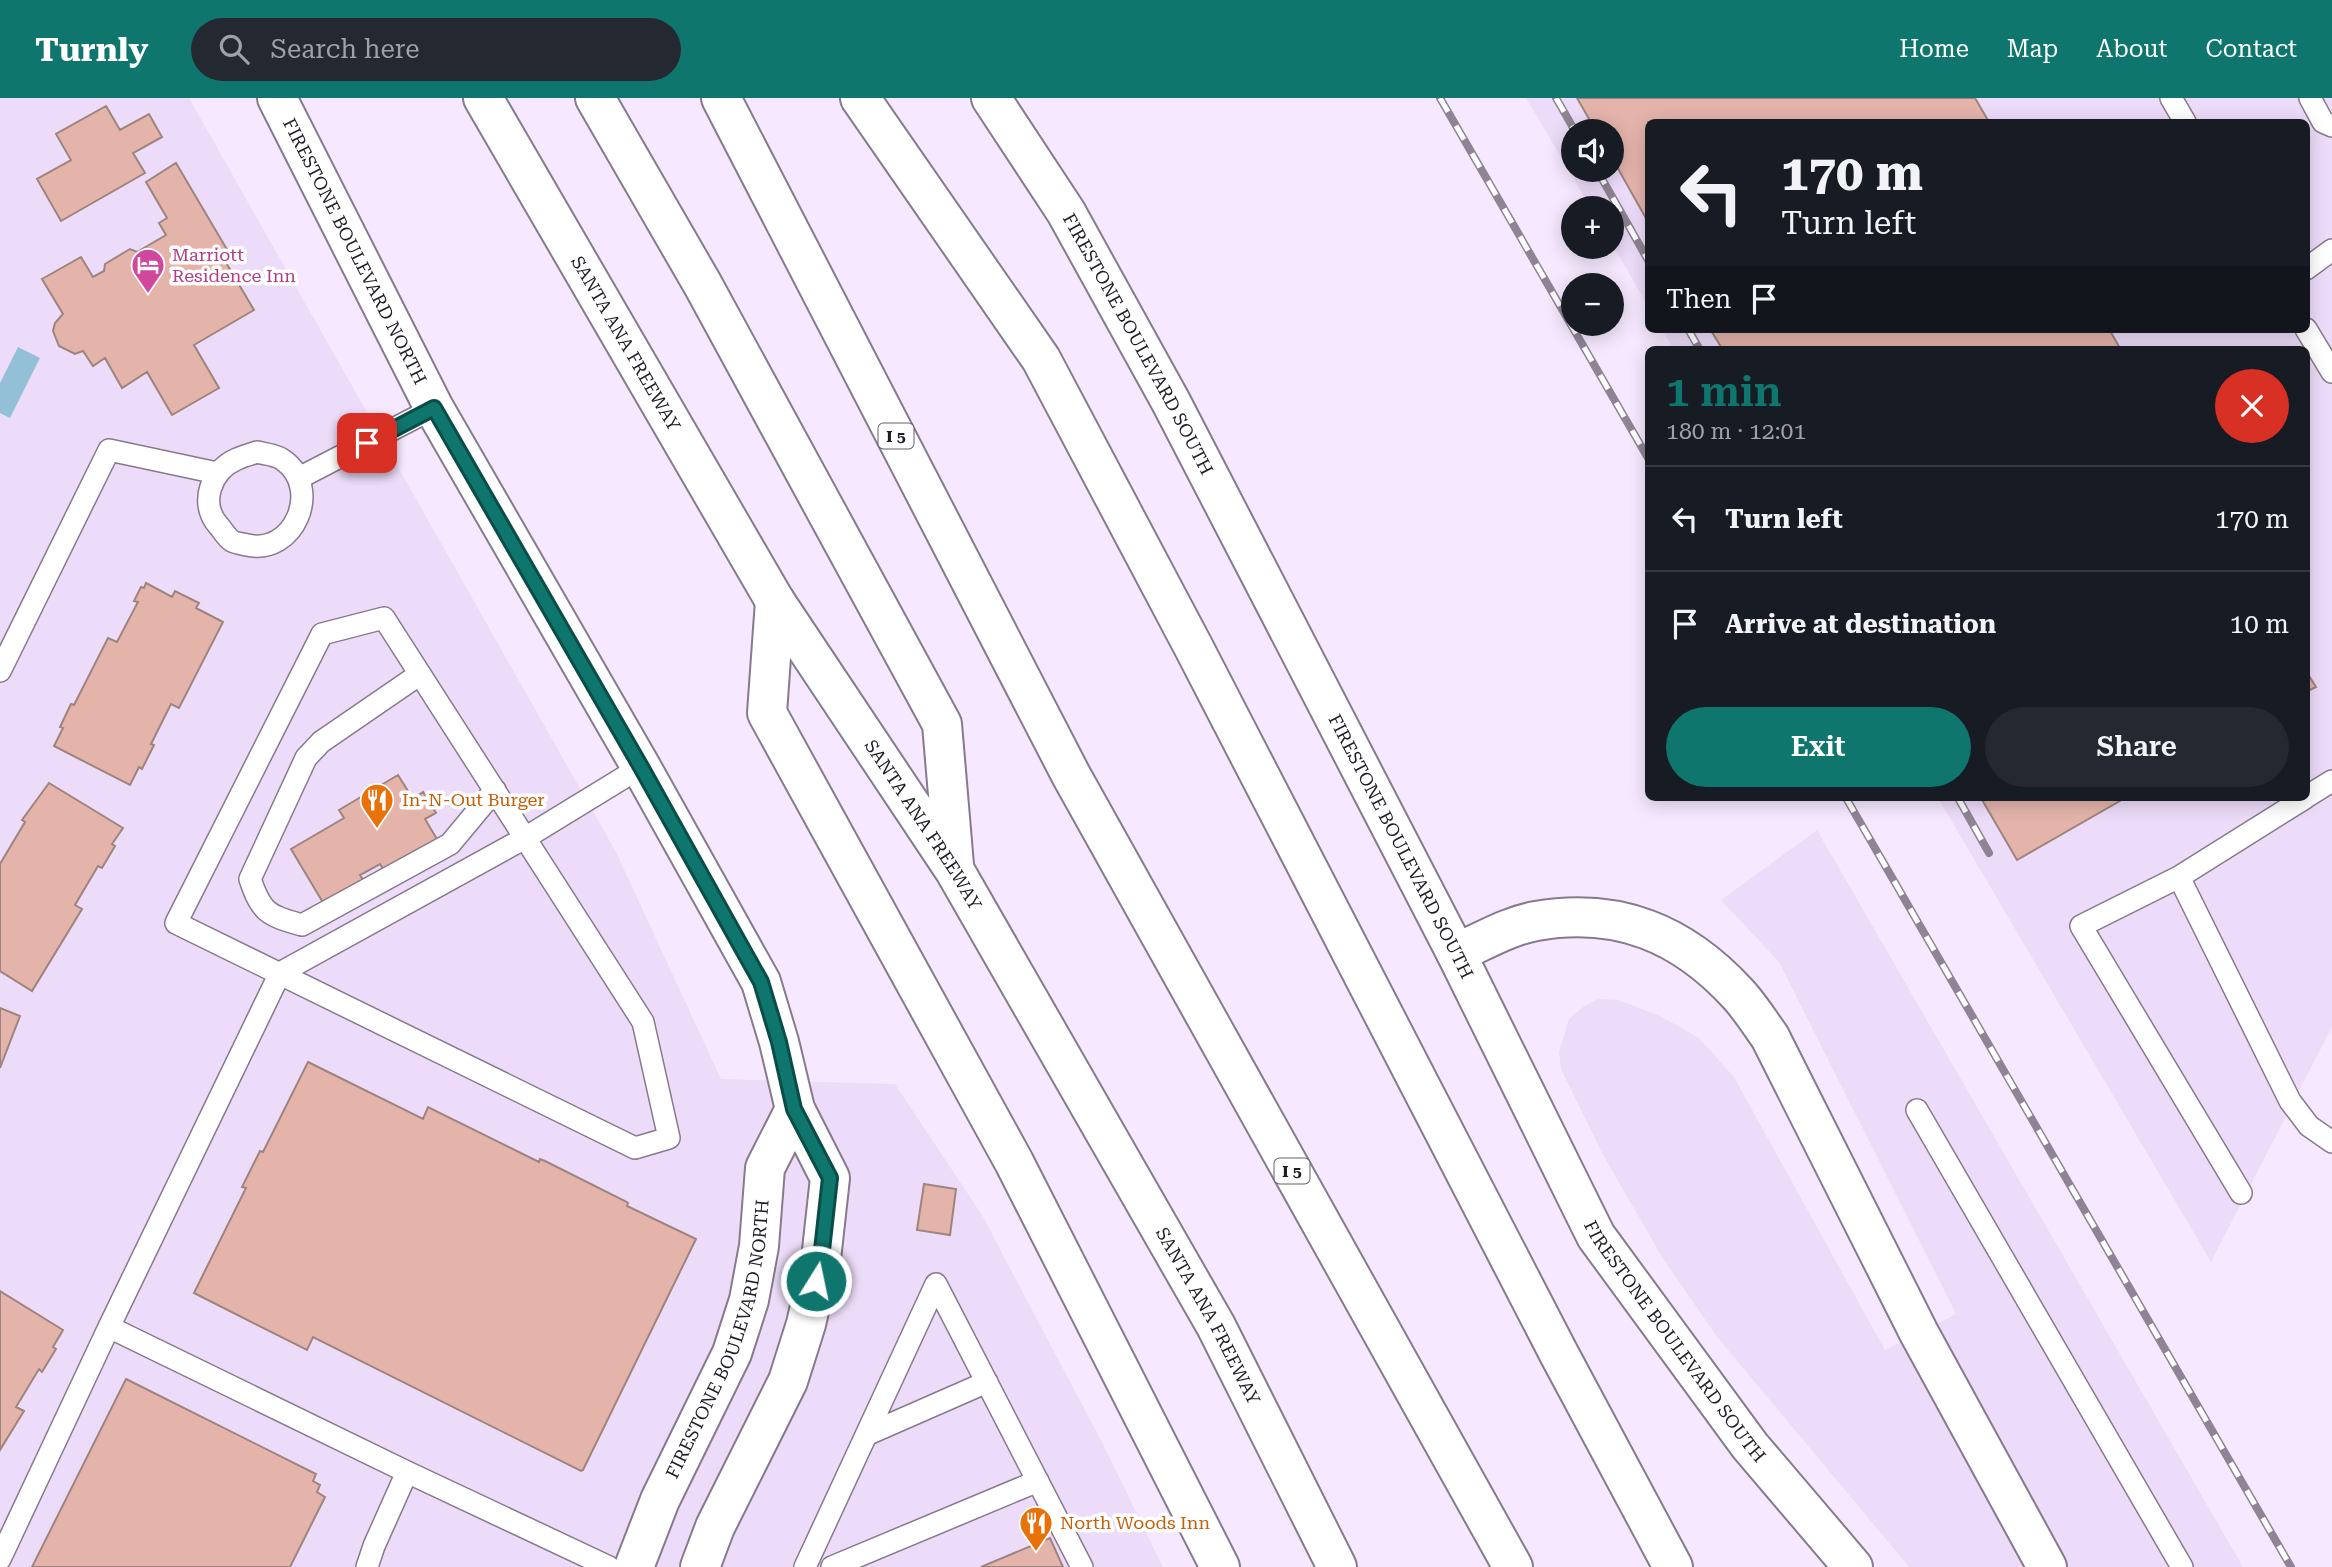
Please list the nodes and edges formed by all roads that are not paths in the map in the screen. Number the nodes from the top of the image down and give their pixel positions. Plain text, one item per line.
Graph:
1 (277, 98) edge
2 (483, 98) edge
3 (595, 98) edge
4 (722, 98) edge
5 (860, 98) edge
6 (991, 98) edge
7 (2171, 98) edge
8 (2310, 98) edge
9 (2183, 119) edge
10 (2332, 126) edge
11 (2332, 250) edge
12 (2310, 265) edge
13 (2308, 333) edge
14 (2332, 372) edge
15 (434, 408) junction
16 (217, 473) junction
17 (299, 478) junction
18 (775, 601) junction
19 (0, 671) edge
20 (420, 674) junction
21 (641, 767) junction
22 (2332, 781) edge
23 (495, 790) junction
24 (2310, 795) edge
25 (2301, 801) edge
26 (525, 838) junction
27 (955, 871) junction
28 (2179, 877) junction
29 (1456, 953) junction
30 (280, 974) junction
31 (794, 1109) junction
32 (1917, 1110) dead end
33 (2332, 1142) edge
34 (2241, 1193) dead end
35 (109, 1327) junction
36 (987, 1382) junction
37 (866, 1435) junction
38 (407, 1472) junction
39 (1038, 1480) junction
40 (0, 1559) edge
41 (367, 1567) edge
42 (609, 1567) edge
43 (635, 1567) edge
44 (700, 1567) edge
45 (805, 1567) edge
46 (832, 1567) edge
47 (1083, 1567) edge
48 (1220, 1567) edge
49 (1337, 1567) edge
50 (1513, 1567) edge
51 (1673, 1567) edge
52 (1853, 1567) edge
53 (2047, 1567) edge
54 (2182, 1567) edge

1 - 15 main road, FIRESTONE BOULEVARD NORTH
2 - 18 main road, SANTA ANA FREEWAY
3 - 27 main road
4 - 50 main road, I 5
5 - 51 main road
6 - 29 main road, FIRESTONE BOULEVARD SOUTH
7 - 9 lane
8 - 10 lane
11 - 12 lane
13 - 14 lane
15 - 17 lane
15 - 21 main road, FIRESTONE BOULEVARD NORTH
16 - 17 lane
16 - 17 lane
16 - 19 lane
18 - 27 main road, SANTA ANA FREEWAY
18 - 48 main road
20 - 23 lane
20 - 23 lane
20 - 30 lane
21 - 26 lane
21 - 31 main road, FIRESTONE BOULEVARD NORTH
22 - 24 lane
23 - 26 lane
25 - 28 lane
26 - 30 lane
26 - 30 lane
27 - 49 main road, SANTA ANA FREEWAY
28 - 33 lane
28 - 34 lane
29 - 52 main road, FIRESTONE BOULEVARD SOUTH
29 - 53 main road
30 - 35 lane
31 - 43 main road, FIRESTONE BOULEVARD NORTH
31 - 44 main road, FIRESTONE BOULEVARD NORTH
32 - 54 lane
35 - 38 lane
35 - 40 lane
36 - 37 lane
36 - 37 lane
36 - 39 lane
37 - 45 lane
38 - 41 lane
38 - 42 lane
39 - 46 lane
39 - 47 lane

